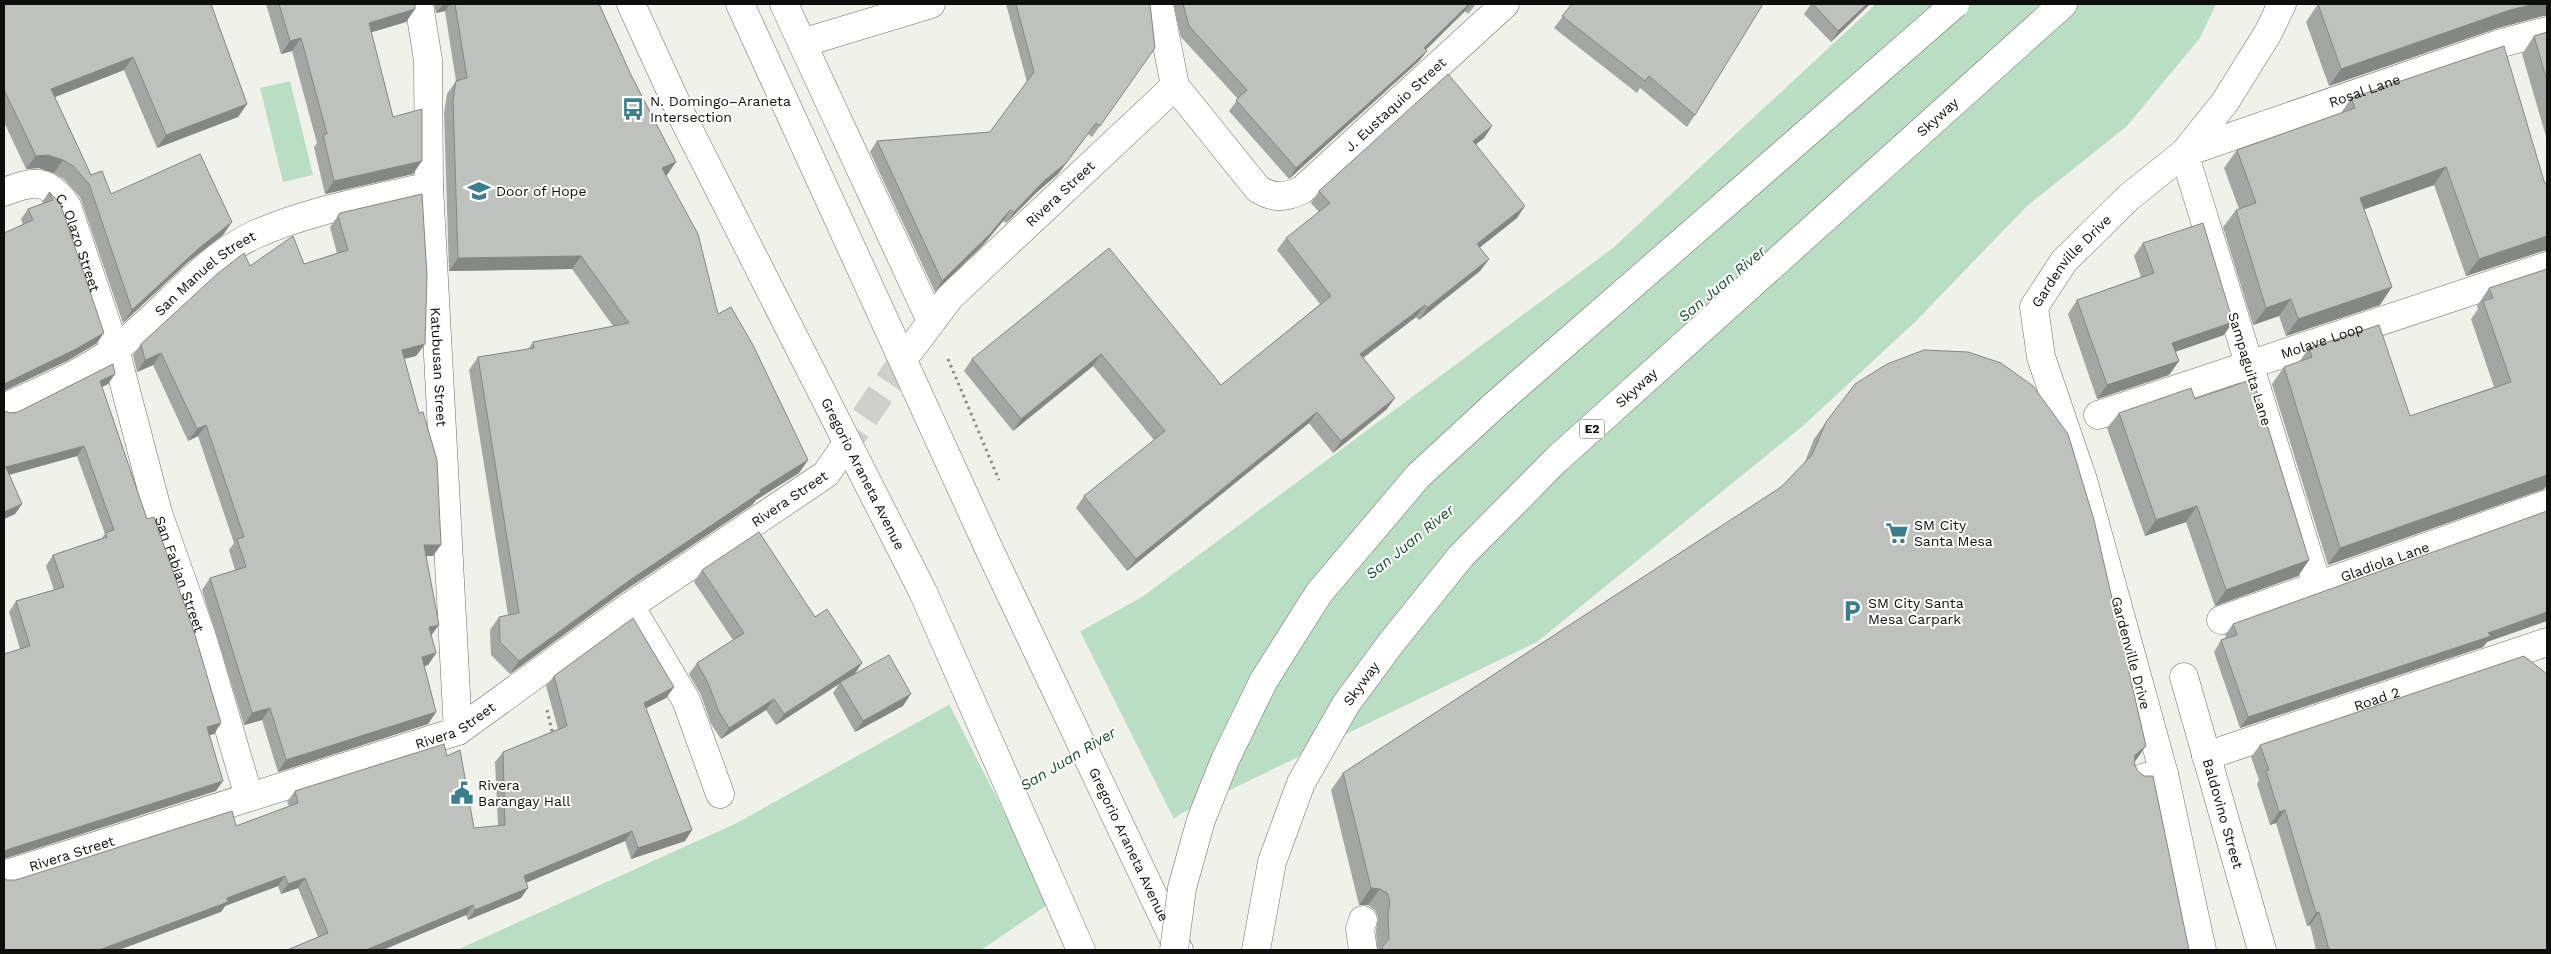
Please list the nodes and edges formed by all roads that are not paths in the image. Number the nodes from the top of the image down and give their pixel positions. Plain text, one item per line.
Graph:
1 (419, 4) edge
2 (631, 4) edge
3 (740, 4) edge
4 (784, 4) edge
5 (931, 4) edge
6 (1159, 4) edge
7 (1505, 4) edge
8 (1955, 4) edge
9 (2063, 4) edge
10 (2282, 4) edge
11 (2547, 31) edge
12 (802, 43) junction
13 (2502, 43) junction
14 (2511, 71) edge
15 (1175, 86) junction
16 (2184, 153) junction
17 (429, 186) junction
18 (4, 192) edge
19 (2547, 266) edge
20 (931, 321) junction
21 (115, 349) junction
22 (911, 349) tunnel mouth
23 (2249, 366) junction
24 (4, 408) edge
25 (2098, 415) dead end
26 (841, 452) tunnel mouth
27 (2547, 504) edge
28 (2318, 584) junction
29 (630, 606) junction
30 (2221, 620) dead end
31 (2547, 642) edge
32 (2184, 677) dead end
33 (458, 731) junction
34 (2206, 756) junction
35 (720, 794) dead end
36 (250, 797) junction
37 (4, 875) edge
38 (1363, 920) dead end
39 (1081, 950) edge
40 (1174, 950) edge
41 (1179, 950) edge
42 (1256, 950) edge
43 (1363, 950) edge
44 (2202, 950) edge
45 (2262, 950) edge

1 - 17 main road, Katubusan Street
2 - 39 main road, Gregorio Araneta Avenue
3 - 41 main road, Gregorio Araneta Avenue
4 - 12 main road
5 - 12 main road
6 - 15 main road
7 - 15 main road, J. Eustaquio Street
8 - 40 main road, bridge
9 - 42 main road, Skyway / E2
10 - 16 main road, Gardenville Drive
11 - 13 main road, Rosal Lane
12 - 20 main road
13 - 14 main road
13 - 16 main road, Rosal Lane
15 - 20 main road, Rivera Street
16 - 23 main road, Sampaguita Lane
16 - 44 main road, Gardenville Drive
17 - 21 main road, San Manuel Street
17 - 33 main road, Katubusan Street
18 - 21 main road, C. Olazo Street
19 - 23 main road, Molave Loop
20 - 22 main road, Rivera Street
21 - 24 main road, San Manuel Street
21 - 36 main road, San Fabian Street
23 - 25 main road, Molave Loop
23 - 28 main road, Sampaguita Lane
26 - 29 main road, Rivera Street
27 - 28 main road, Gladiola Lane
28 - 30 main road, Gladiola Lane
29 - 33 main road, Rivera Street
29 - 35 main road
31 - 34 main road, Road 2
32 - 34 main road, Baldovino Street
33 - 36 main road, Rivera Street
34 - 45 main road, Baldovino Street
36 - 37 main road, Rivera Street
38 - 43 main road

